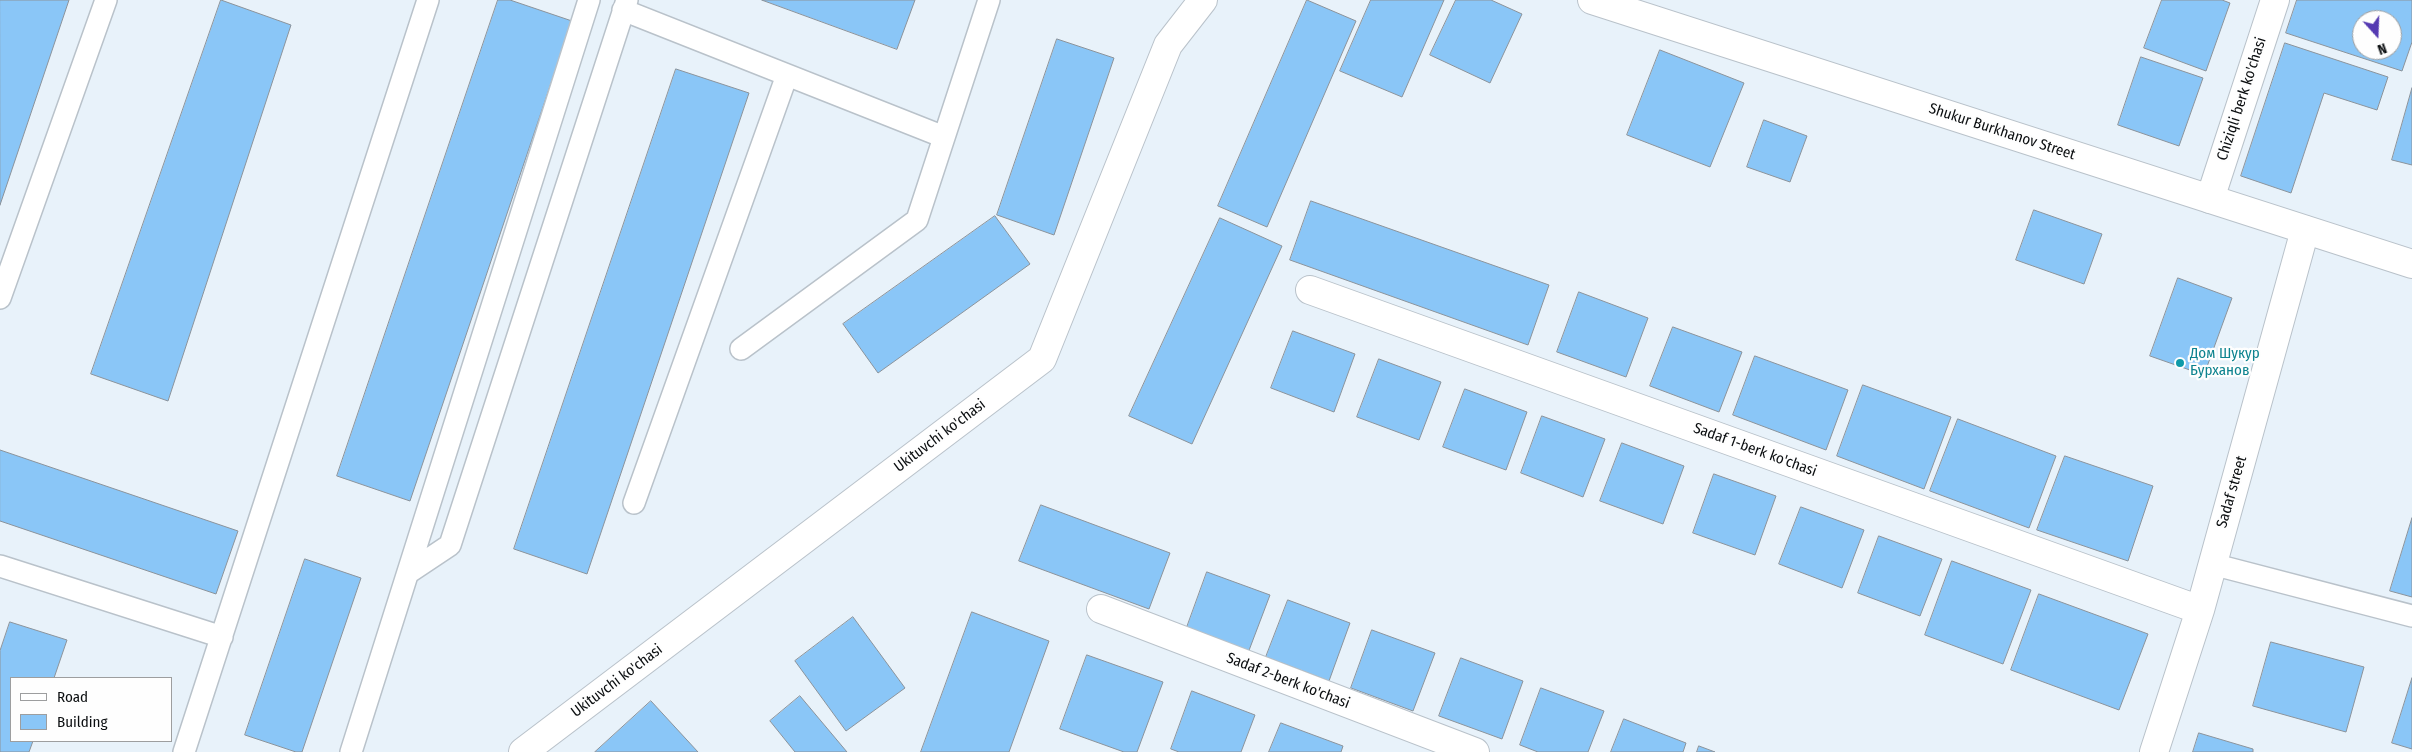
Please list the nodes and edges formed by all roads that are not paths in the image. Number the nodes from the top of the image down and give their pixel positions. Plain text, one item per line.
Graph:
1 (106, 0) edge
2 (428, 0) edge
3 (589, 0) edge
4 (989, 0) edge
5 (1203, 0) edge
6 (1592, 0) edge
7 (2275, 0) edge
8 (625, 5) edge
9 (787, 75) junction
10 (944, 137) junction
11 (2210, 199) junction
12 (2305, 230) junction
13 (2412, 264) edge
14 (1310, 290) dead end
15 (0, 298) edge
16 (741, 349) dead end
17 (634, 503) dead end
18 (2212, 564) junction
19 (0, 566) edge
20 (408, 573) junction
21 (1101, 609) dead end
22 (2200, 610) junction
23 (2412, 616) edge
24 (222, 637) junction
25 (184, 752) edge
26 (351, 752) edge
27 (523, 752) edge
28 (1475, 752) edge
29 (2154, 752) edge

1 - 15 lane
2 - 24 lane
3 - 20 lane
4 - 10 lane
5 - 27 street, Ukituvchi ko'chasi
6 - 11 street, Shukur Burkhanov Street
7 - 11 street, Chiziqli berk ko'chasi
8 - 9 lane
8 - 20 lane
9 - 10 lane
9 - 17 lane
10 - 16 lane
11 - 12 street, Shukur Burkhanov Street
12 - 13 street, Shukur Burkhanov Street
12 - 18 street, Sadaf street
14 - 22 street, Sadaf 1-berk ko'chasi
18 - 22 street, Sadaf street
18 - 23 lane
19 - 24 lane
20 - 26 lane
21 - 28 street, Sadaf 2-berk ko'chasi
22 - 29 street, Sadaf street
24 - 25 lane

